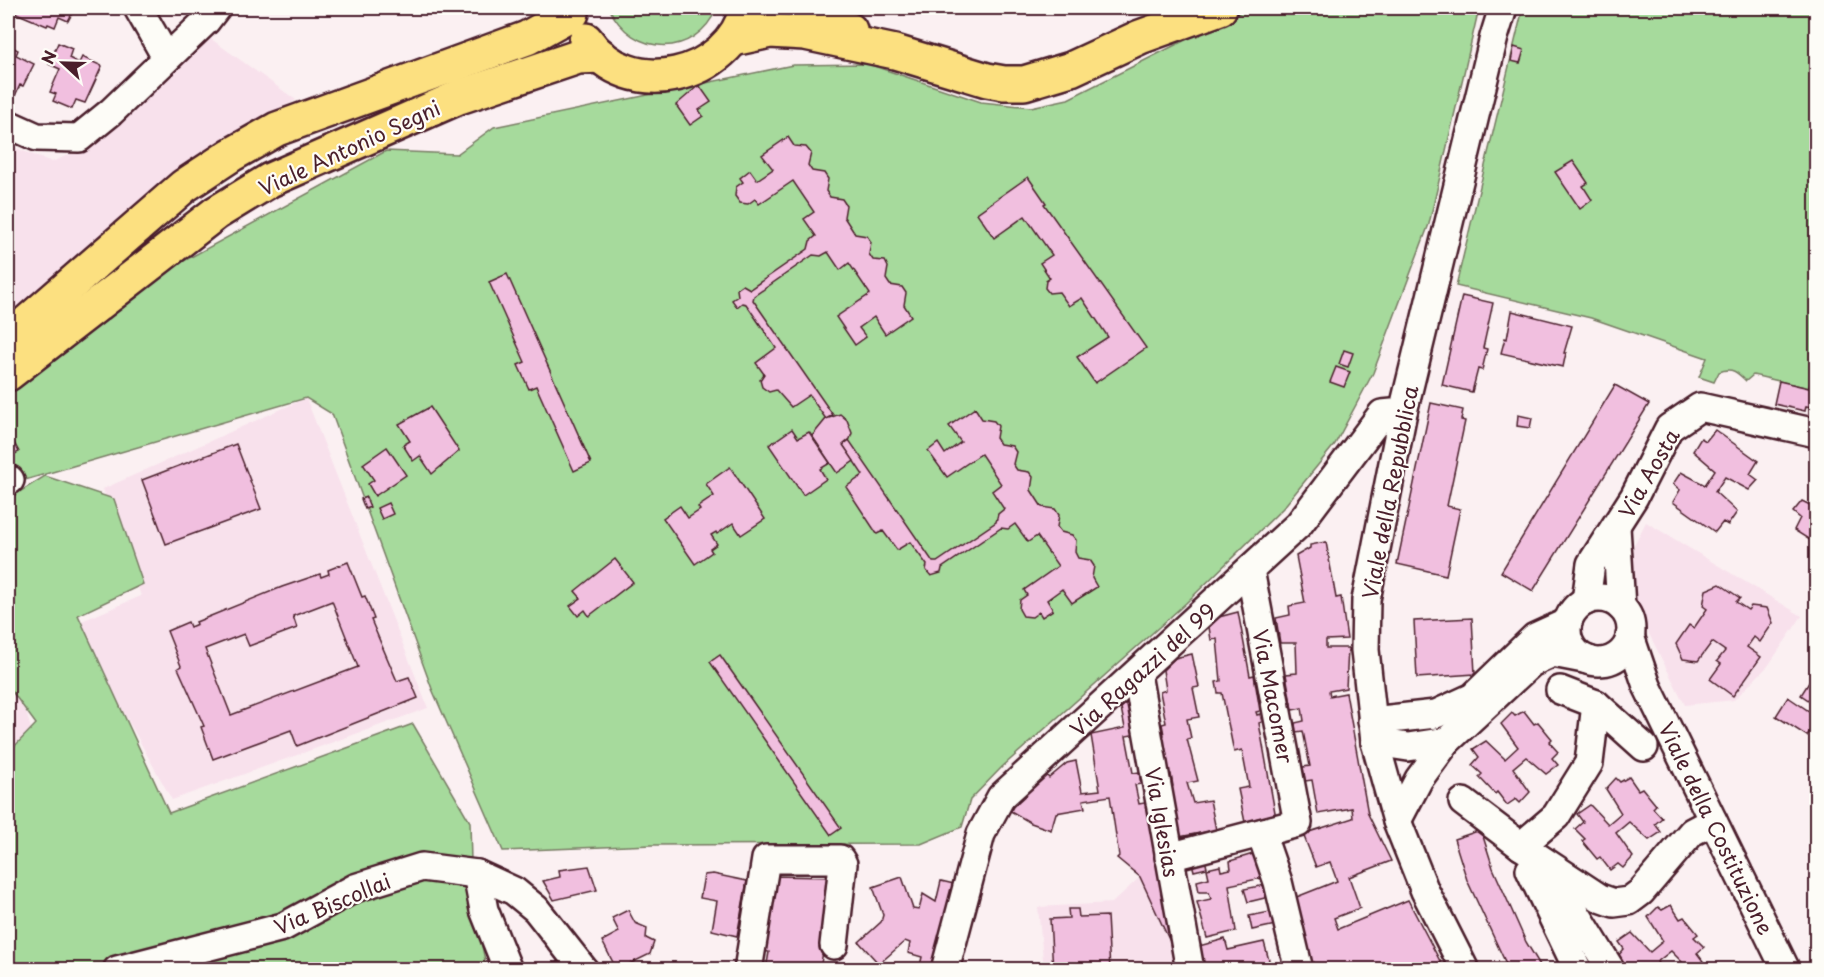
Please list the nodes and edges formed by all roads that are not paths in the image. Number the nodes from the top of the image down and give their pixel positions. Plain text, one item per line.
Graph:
1 (138, 8) edge
2 (216, 8) edge
3 (747, 8) edge
4 (804, 8) edge
5 (1175, 8) edge
6 (1220, 8) edge
7 (1503, 8) edge
8 (571, 10) edge
9 (1140, 37) junction
10 (733, 39) junction
11 (895, 52) junction
12 (601, 56) junction
13 (166, 57) junction
14 (8, 124) edge
15 (8, 339) edge
16 (8, 374) edge
17 (1403, 412) junction
18 (1816, 433) edge
19 (1616, 527) junction
20 (1250, 570) junction
21 (1586, 601) junction
22 (1621, 607) junction
23 (1568, 622) junction
24 (1630, 636) junction
25 (1595, 661) junction
26 (1137, 674) junction
27 (1647, 686) junction
28 (1560, 690) dead end
29 (1596, 704) junction
30 (1373, 732) junction
31 (1447, 741) junction
32 (1644, 747) dead end
33 (1463, 802) dead end
34 (1713, 820) junction
35 (1397, 821) junction
36 (1261, 833) junction
37 (1521, 846) junction
38 (1170, 857) junction
39 (477, 874) junction
40 (834, 945) dead end
41 (117, 969) edge
42 (508, 969) edge
43 (584, 969) edge
44 (748, 969) edge
45 (945, 969) edge
46 (1190, 969) edge
47 (1299, 969) edge
48 (1465, 969) edge
49 (1578, 969) edge
50 (1611, 969) edge
51 (1786, 969) edge

1 - 13 street
2 - 13 street
3 - 10 main road
4 - 11 main road
5 - 9 main road
6 - 9 main road
7 - 17 street, Viale della Repubblica
8 - 12 main road
8 - 15 main road, Viale Antonio Segni
9 - 11 main road
10 - 11 main road
10 - 12 main road
12 - 16 main road, Viale Antonio Segni
13 - 14 street
17 - 20 street, Via Ragazzi del 99
17 - 30 street, Viale della Repubblica
18 - 19 street, Via Aosta
19 - 21 street, Via Aosta
19 - 22 street, Via Aosta
20 - 26 street, Via Ragazzi del 99
20 - 36 street, Via Macomer
21 - 22 street
21 - 23 street
22 - 24 street, Via Aosta
23 - 25 street
23 - 30 street
24 - 25 street
24 - 27 street, Viale della Costituzione
25 - 27 street
25 - 31 street
26 - 38 street, Via Iglesias
26 - 45 street, Via Ragazzi del 99
27 - 34 street, Viale della Costituzione
28 - 29 street
29 - 32 street
29 - 37 street
30 - 31 street
30 - 35 street, Viale della Repubblica
31 - 35 street
33 - 37 street
34 - 37 street
34 - 51 street, Viale della Costituzione
35 - 48 street, Viale della Repubblica
36 - 38 street
36 - 47 street
37 - 49 street
37 - 50 street
38 - 46 street, Via Iglesias
39 - 41 street, Via Biscollai
39 - 42 street
39 - 43 street, Via Biscollai
40 - 44 street

